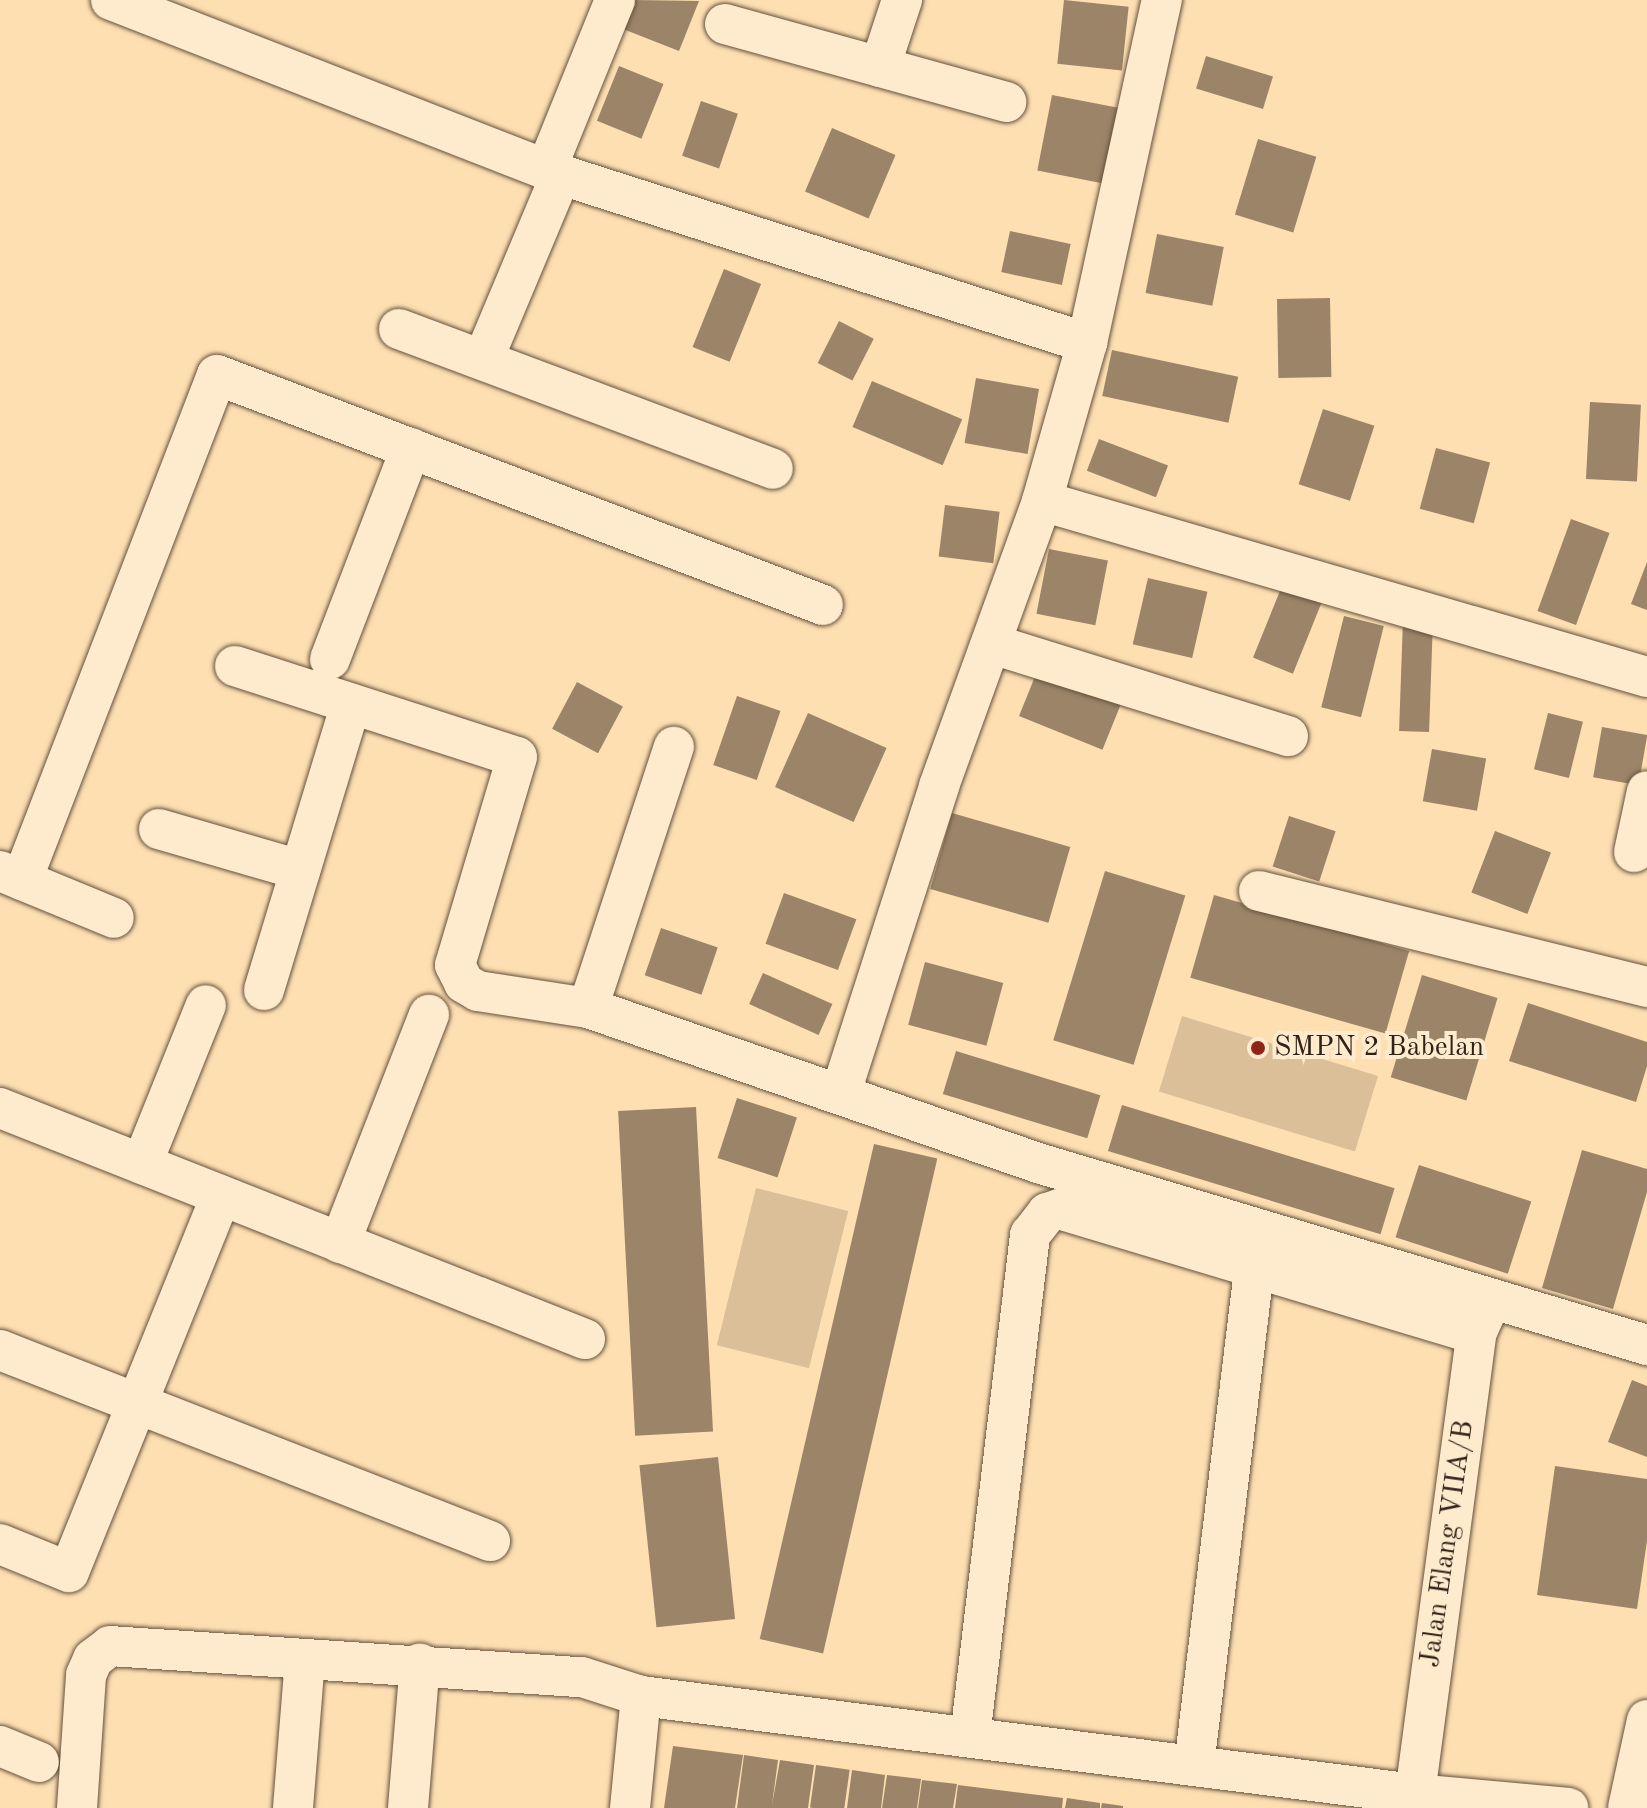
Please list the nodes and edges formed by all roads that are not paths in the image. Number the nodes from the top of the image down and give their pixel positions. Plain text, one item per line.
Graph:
1 (111, 0) edge
2 (615, 0) edge
3 (902, 0) edge
4 (1162, 0) edge
5 (725, 24) dead end
6 (880, 67) junction
7 (1006, 102) dead end
8 (554, 172) junction
9 (399, 329) dead end
10 (1087, 343) junction
11 (483, 360) junction
12 (411, 448) junction
13 (773, 469) dead end
14 (1042, 501) junction
15 (823, 605) dead end
16 (992, 644) junction
17 (330, 659) dead end
18 (235, 666) dead end
19 (1647, 677) edge
20 (351, 704) junction
21 (1288, 736) dead end
22 (674, 747) dead end
23 (1647, 791) edge
24 (159, 829) dead end
25 (1634, 852) dead end
26 (300, 870) junction
27 (11, 876) edge
28 (1259, 891) dead end
29 (114, 918) dead end
30 (1647, 987) edge
31 (264, 990) dead end
32 (206, 1005) dead end
33 (588, 1008) junction
34 (429, 1015) dead end
35 (841, 1092) junction
36 (0, 1108) edge
37 (142, 1164) junction
38 (221, 1196) junction
39 (340, 1243) junction
40 (1254, 1270) junction
41 (1493, 1297) junction
42 (1476, 1334) junction
43 (585, 1339) dead end
44 (1646, 1341) edge
45 (0, 1350) edge
46 (137, 1403) junction
47 (490, 1541) dead end
48 (0, 1544) edge
49 (305, 1660) junction
50 (420, 1663) junction
51 (641, 1696) junction
52 (1647, 1720) edge
53 (970, 1737) junction
54 (0, 1746) edge
55 (39, 1762) dead end
56 (1194, 1766) junction
57 (1415, 1794) junction
58 (77, 1808) edge
59 (293, 1808) edge
60 (408, 1808) edge
61 (630, 1808) edge
62 (1568, 1808) edge
63 (1628, 1808) edge

1 - 8 street
2 - 8 street
3 - 6 street
4 - 10 street
5 - 6 street
6 - 7 street
8 - 10 street
8 - 11 street
9 - 11 street
10 - 14 street
11 - 13 street
12 - 15 street
12 - 17 street
12 - 27 street
14 - 16 street
14 - 19 street
16 - 21 street
16 - 35 street
18 - 20 street
20 - 26 street
20 - 33 street
22 - 33 street
23 - 25 street
24 - 26 street
26 - 31 street
27 - 29 street
28 - 30 street
32 - 37 street
33 - 35 street
34 - 39 street
35 - 41 street
36 - 37 street
37 - 38 street
38 - 39 street
38 - 46 street
39 - 43 street
40 - 42 street
40 - 53 street
40 - 56 street
41 - 42 street, Jalan Elang VIIA/B
41 - 44 street
42 - 57 street, Jalan Elang VIIA/B
45 - 46 street
46 - 47 street
46 - 48 street
49 - 50 street
49 - 58 street
49 - 59 street
50 - 51 street
50 - 60 street
51 - 53 street
51 - 61 street
52 - 63 street
53 - 56 street
54 - 55 street
56 - 57 street
57 - 62 street

